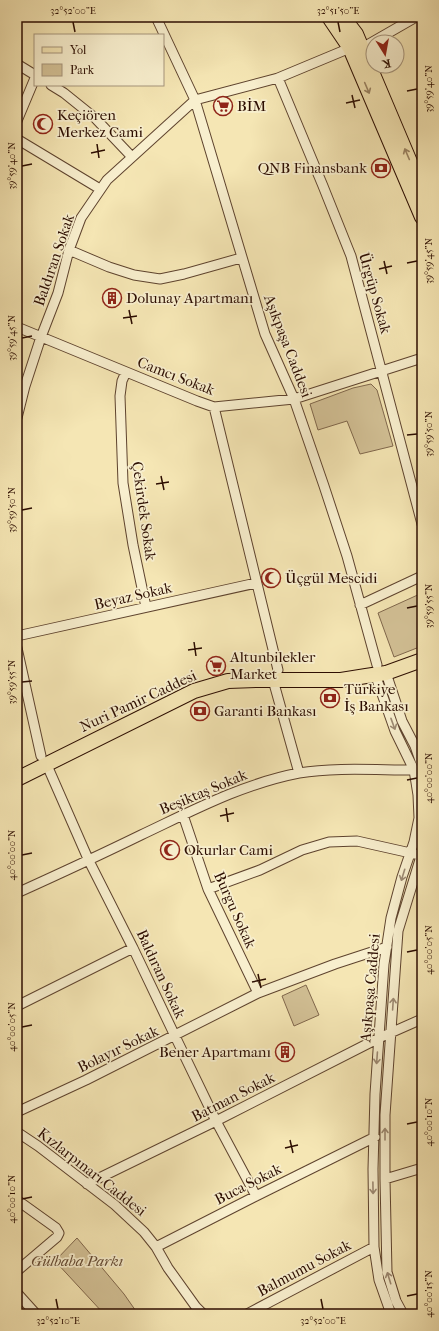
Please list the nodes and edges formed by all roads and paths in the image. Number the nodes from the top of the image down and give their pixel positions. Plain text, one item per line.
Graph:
1 (156, 17) edge
2 (329, 17) edge
3 (343, 17) edge
4 (416, 17) edge
5 (164, 34) edge
6 (164, 34) edge
7 (356, 48) junction
8 (17, 64) edge
9 (34, 76) edge
10 (278, 78) junction
11 (34, 79) edge
12 (53, 86) edge
13 (195, 100) junction
14 (17, 121) edge
15 (17, 139) edge
16 (132, 157) junction
17 (422, 188) edge
18 (100, 189) junction
19 (422, 217) edge
20 (70, 250) junction
21 (241, 258) junction
22 (17, 328) edge
23 (41, 337) junction
24 (422, 358) edge
25 (382, 371) junction
26 (126, 372) junction
27 (294, 400) junction
28 (214, 407) junction
29 (17, 418) edge
30 (422, 524) edge
31 (422, 576) edge
32 (256, 583) junction
33 (360, 605) junction
34 (146, 607) junction
35 (17, 636) edge
36 (17, 648) edge
37 (422, 651) edge
38 (422, 660) edge
39 (379, 671) junction
40 (275, 675) junction
41 (43, 759) junction
42 (17, 768) edge
43 (418, 768) edge
44 (299, 773) junction
45 (17, 778) edge
46 (183, 815) junction
47 (410, 852) junction
48 (422, 856) edge
49 (89, 860) junction
50 (208, 889) junction
51 (17, 893) edge
52 (387, 947) junction
53 (133, 948) junction
54 (258, 993) junction
55 (17, 1006) edge
56 (422, 1019) edge
57 (391, 1033) junction
58 (175, 1036) junction
59 (379, 1038) junction
60 (17, 1112) edge
61 (216, 1121) junction
62 (17, 1132) edge
63 (374, 1137) junction
64 (422, 1168) edge
65 (385, 1179) junction
66 (87, 1184) junction
67 (256, 1196) junction
68 (17, 1200) edge
69 (156, 1247) junction
70 (374, 1247) junction
71 (17, 1271) edge
72 (17, 1293) edge
73 (36, 1314) edge
74 (203, 1314) edge
75 (247, 1314) edge
76 (391, 1314) edge
77 (403, 1314) edge

1 - 6 street, Aşıkpaşa Caddesi
2 - 7 main road
3 - 7 main road
4 - 7 street, Baldıran Sokak
5 - 13 street, Aşıkpaşa Caddesi
7 - 10 street, Baldıran Sokak
17 -> 7 main road
7 -> 19 main road
8 - 9 street
10 - 13 street, Baldıran Sokak
10 - 25 street, Ürgüp Sokak
11 - 14 street
12 - 16 street
13 - 16 street, Baldıran Sokak
13 - 21 street, Aşıkpaşa Caddesi
15 - 18 street
16 - 18 street, Baldıran Sokak
18 - 20 street, Baldıran Sokak
20 - 21 street
20 - 23 street, Baldıran Sokak
21 - 27 street, Aşıkpaşa Caddesi
22 - 23 street, Camcı Sokak
23 - 26 street, Camcı Sokak
23 - 29 street, Baldıran Sokak
24 - 25 street, Camcı Sokak
25 - 27 street, Camcı Sokak
25 - 30 street, Ürgüp Sokak
26 - 28 street, Camcı Sokak
26 - 34 street, Çekirdek Sokak
27 - 28 street, Camcı Sokak
27 - 33 street, Aşıkpaşa Caddesi
28 - 32 street
31 - 33 street
32 - 34 street, Beyaz Sokak
32 - 40 street
33 - 39 street, Aşıkpaşa Caddesi
34 - 35 street, Beyaz Sokak
36 - 41 street, Baldıran Sokak
37 - 39 main road, Nuri Pamir Caddesi
38 - 39 main road, Nuri Pamir Caddesi
39 - 40 main road, Nuri Pamir Caddesi
39 - 43 street, Aşıkpaşa Caddesi
40 - 41 main road, Nuri Pamir Caddesi
40 - 44 street
41 - 42 main road, Nuri Pamir Caddesi
41 - 45 main road, Nuri Pamir Caddesi
41 - 49 street, Baldıran Sokak
43 - 44 street, Beşiktaş Sokak
43 - 47 street, Aşıkpaşa Caddesi
44 - 46 street, Beşiktaş Sokak
46 - 49 street, Beşiktaş Sokak
46 - 50 street, Burgu Sokak
47 - 48 street
47 - 50 street
47 -> 52 street, Aşıkpaşa Caddesi
57 -> 48 street, Aşıkpaşa Caddesi
49 - 51 street, Beşiktaş Sokak
49 - 53 street, Baldıran Sokak
50 - 54 street, Burgu Sokak
52 - 54 street, Bolayır Sokak
52 - 59 street, Aşıkpaşa Caddesi
53 - 55 street
53 - 58 street, Baldıran Sokak
54 - 58 street, Bolayır Sokak
56 - 57 street, Batman Sokak
57 - 59 street, Batman Sokak
65 -> 57 street, Aşıkpaşa Caddesi
58 - 60 street, Bolayır Sokak
58 - 61 street, Baldıran Sokak
59 - 61 street, Batman Sokak
59 -> 63 street, Aşıkpaşa Caddesi
61 - 66 street, Batman Sokak
61 - 67 street, Baldıran Sokak
62 - 66 street, Kızlarpınarı Caddesi
63 - 67 street, Buca Sokak
63 -> 70 street, Aşıkpaşa Caddesi
64 - 65 street
77 -> 65 street, Aşıkpaşa Caddesi
66 - 69 street, Kızlarpınarı Caddesi
67 - 69 street, Buca Sokak
68 - 71 street
69 - 74 street, Kızlarpınarı Caddesi
70 - 75 street, Balmumu Sokak
70 - 76 street, Aşıkpaşa Caddesi
72 - 73 street

